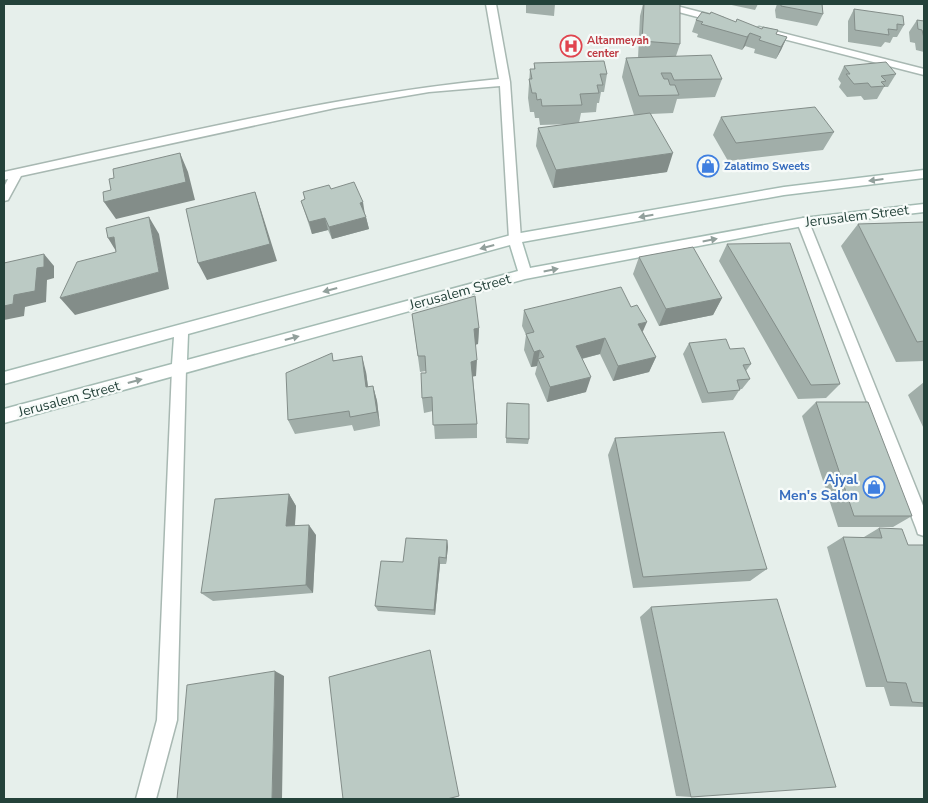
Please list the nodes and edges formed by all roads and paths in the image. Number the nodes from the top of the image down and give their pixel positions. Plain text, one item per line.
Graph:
1 (491, 4) edge
2 (659, 4) edge
3 (732, 23) edge
4 (750, 27) edge
5 (924, 72) edge
6 (505, 82) junction
7 (18, 173) junction
8 (924, 174) edge
9 (4, 176) edge
10 (4, 197) edge
11 (924, 208) edge
12 (803, 222) junction
13 (515, 239) junction
14 (524, 274) junction
15 (181, 331) junction
16 (179, 369) junction
17 (4, 378) edge
18 (4, 416) edge
19 (924, 528) edge
20 (146, 799) edge

1 - 6 street
2 - 3 street
4 - 5 street
6 - 7 street
6 - 13 street
7 - 9 street
7 - 10 street
8 -> 13 street
11 - 12 street, Jerusalem Street
14 -> 12 street, Jerusalem Street
12 - 19 street
13 - 14 street
13 -> 15 street
16 -> 14 street, Jerusalem Street
15 - 16 street
15 - 17 street
18 -> 16 street, Jerusalem Street
16 - 20 street

